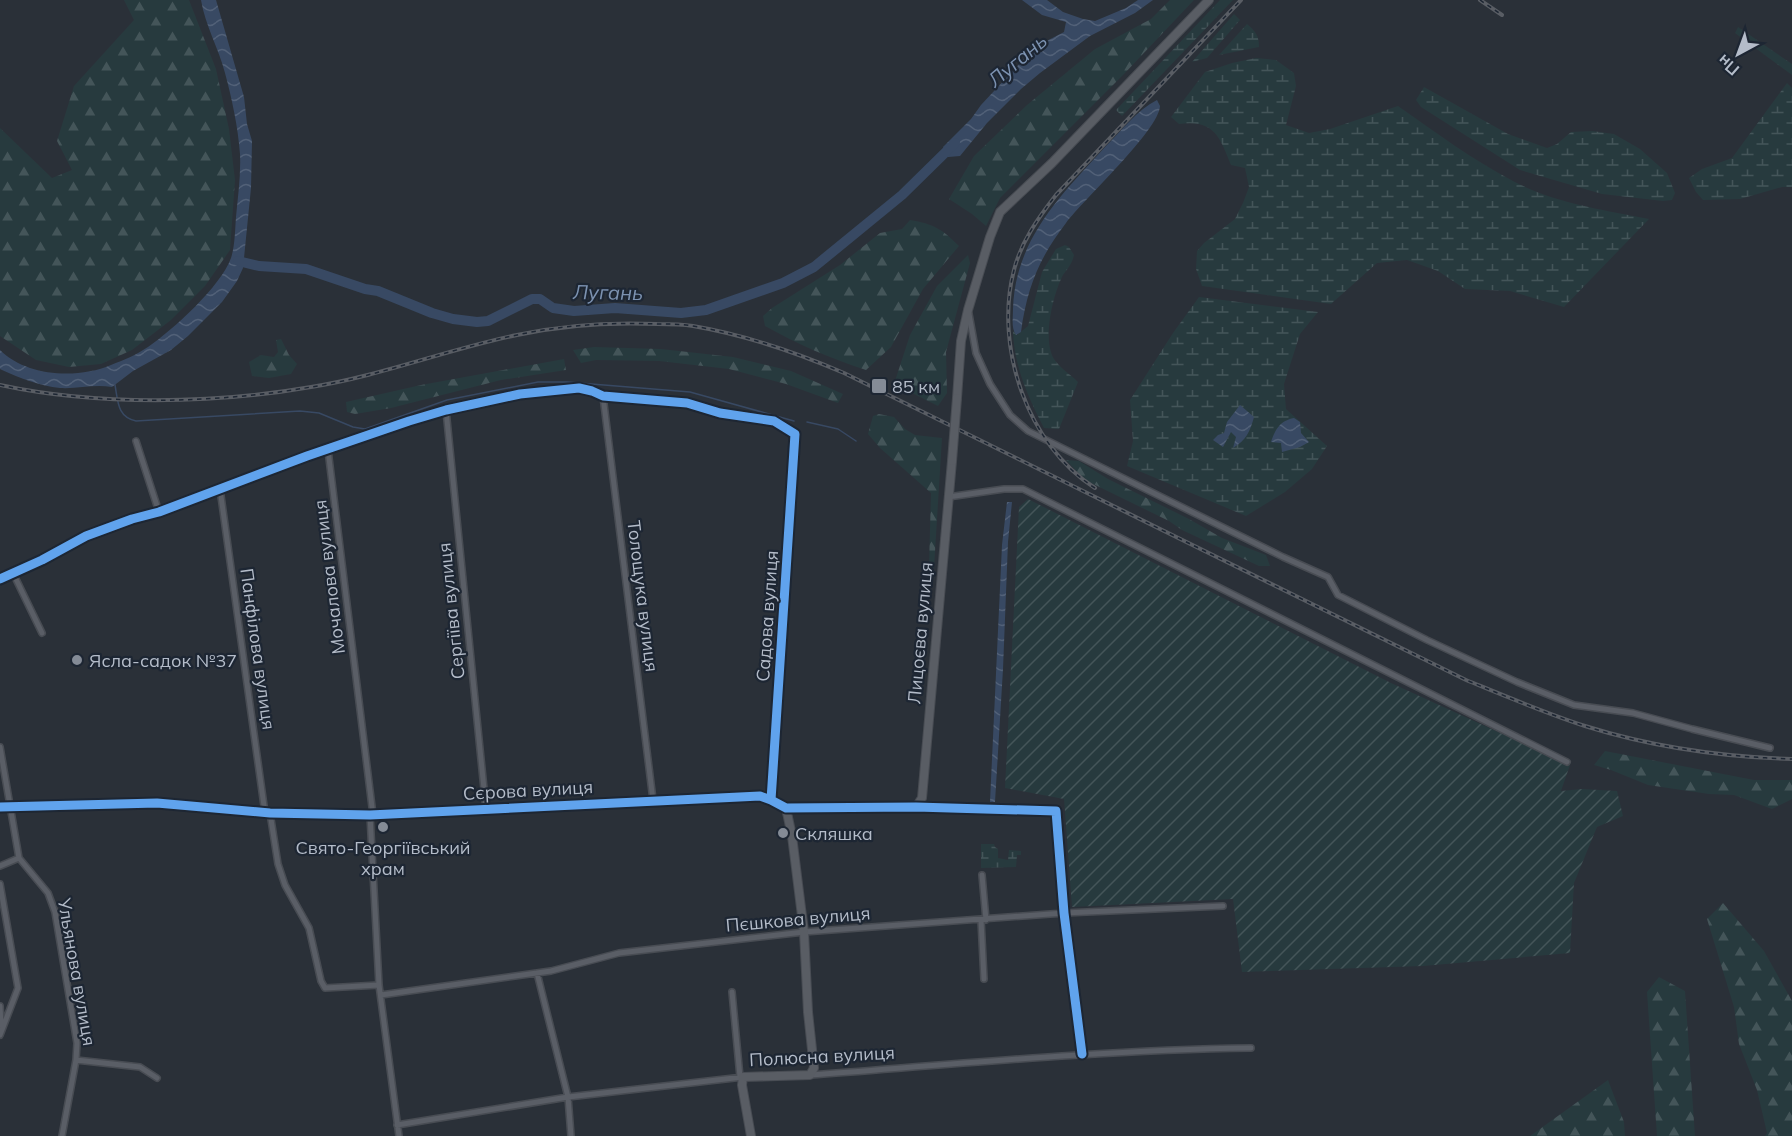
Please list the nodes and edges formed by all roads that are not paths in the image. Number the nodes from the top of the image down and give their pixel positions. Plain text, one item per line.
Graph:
1 (1209, 0) edge
2 (968, 310) junction
3 (603, 396) junction
4 (446, 410) junction
5 (136, 441) dead end
6 (328, 450) junction
7 (220, 489) junction
8 (948, 498) junction
9 (159, 512) junction
10 (13, 573) junction
11 (0, 579) edge
12 (42, 633) dead end
13 (0, 747) edge
14 (1770, 748) dead end
15 (1567, 762) dead end
16 (653, 800) junction
17 (771, 800) junction
18 (11, 806) junction
19 (0, 807) edge
20 (916, 807) junction
21 (786, 808) junction
22 (486, 809) junction
23 (268, 813) junction
24 (371, 815) junction
25 (19, 858) junction
26 (0, 866) edge
27 (982, 874) dead end
28 (0, 884) edge
29 (1223, 906) dead end
30 (1064, 913) junction
31 (983, 920) junction
32 (804, 932) junction
33 (537, 973) junction
34 (984, 979) dead end
35 (379, 985) junction
36 (732, 992) dead end
37 (381, 994) junction
38 (0, 1006) edge
39 (0, 1032) edge
40 (1251, 1048) dead end
41 (1082, 1054) junction
42 (76, 1060) junction
43 (810, 1075) junction
44 (742, 1077) junction
45 (157, 1078) dead end
46 (568, 1097) junction
47 (397, 1125) junction
48 (62, 1136) edge
49 (399, 1136) edge
50 (571, 1136) edge
51 (751, 1136) edge

1 - 2 street, Лицоєва вулиця
2 - 8 street, Лицоєва вулиця, bridge
2 - 14 street
3 - 4 street
3 - 16 street, Толощука вулиця
3 - 17 street, Садова вулиця
4 - 6 street
4 - 22 street, Сергіїва вулиця
5 - 9 street
6 - 7 street
6 - 24 street, Мочалова вулиця
7 - 9 street
7 - 23 street, Панфілова вулиця
8 - 15 street
8 - 20 street, Лицоєва вулиця
9 - 10 street
10 - 11 street
10 - 12 street
13 - 18 street
16 - 17 street, Сєрова вулиця
16 - 22 street, Сєрова вулиця
17 - 21 street, Сєрова вулиця
18 - 19 street, Сєрова вулиця
18 - 23 street, Сєрова вулиця
18 - 25 street
20 - 21 street, Сєрова вулиця
20 - 30 street, Сєрова вулиця
21 - 32 street
22 - 24 street, Сєрова вулиця
23 - 24 street, Сєрова вулиця
23 - 35 street, Панфілова вулиця
24 - 35 street, Мочалова вулиця
25 - 26 street
25 - 42 street, Ульянова вулиця
27 - 31 street
28 - 39 street
29 - 30 street, Пєшкова вулиця
30 - 31 street, Пєшкова вулиця
30 - 41 street
31 - 32 street, Пєшкова вулиця
31 - 34 street
32 - 33 street, Пєшкова вулиця
32 - 43 street
33 - 37 street, Пєшкова вулиця
33 - 46 street
35 - 37 street, Мочалова вулиця
36 - 44 street
37 - 47 street, Мочалова вулиця
38 - 39 street
40 - 41 street, Полюсна вулиця
41 - 43 street, Полюсна вулиця
42 - 45 street
42 - 48 street, Ульянова вулиця
43 - 44 street, Полюсна вулиця
44 - 46 street, Полюсна вулиця
44 - 51 street
46 - 47 street, Полюсна вулиця
46 - 50 street
47 - 49 street, Мочалова вулиця

